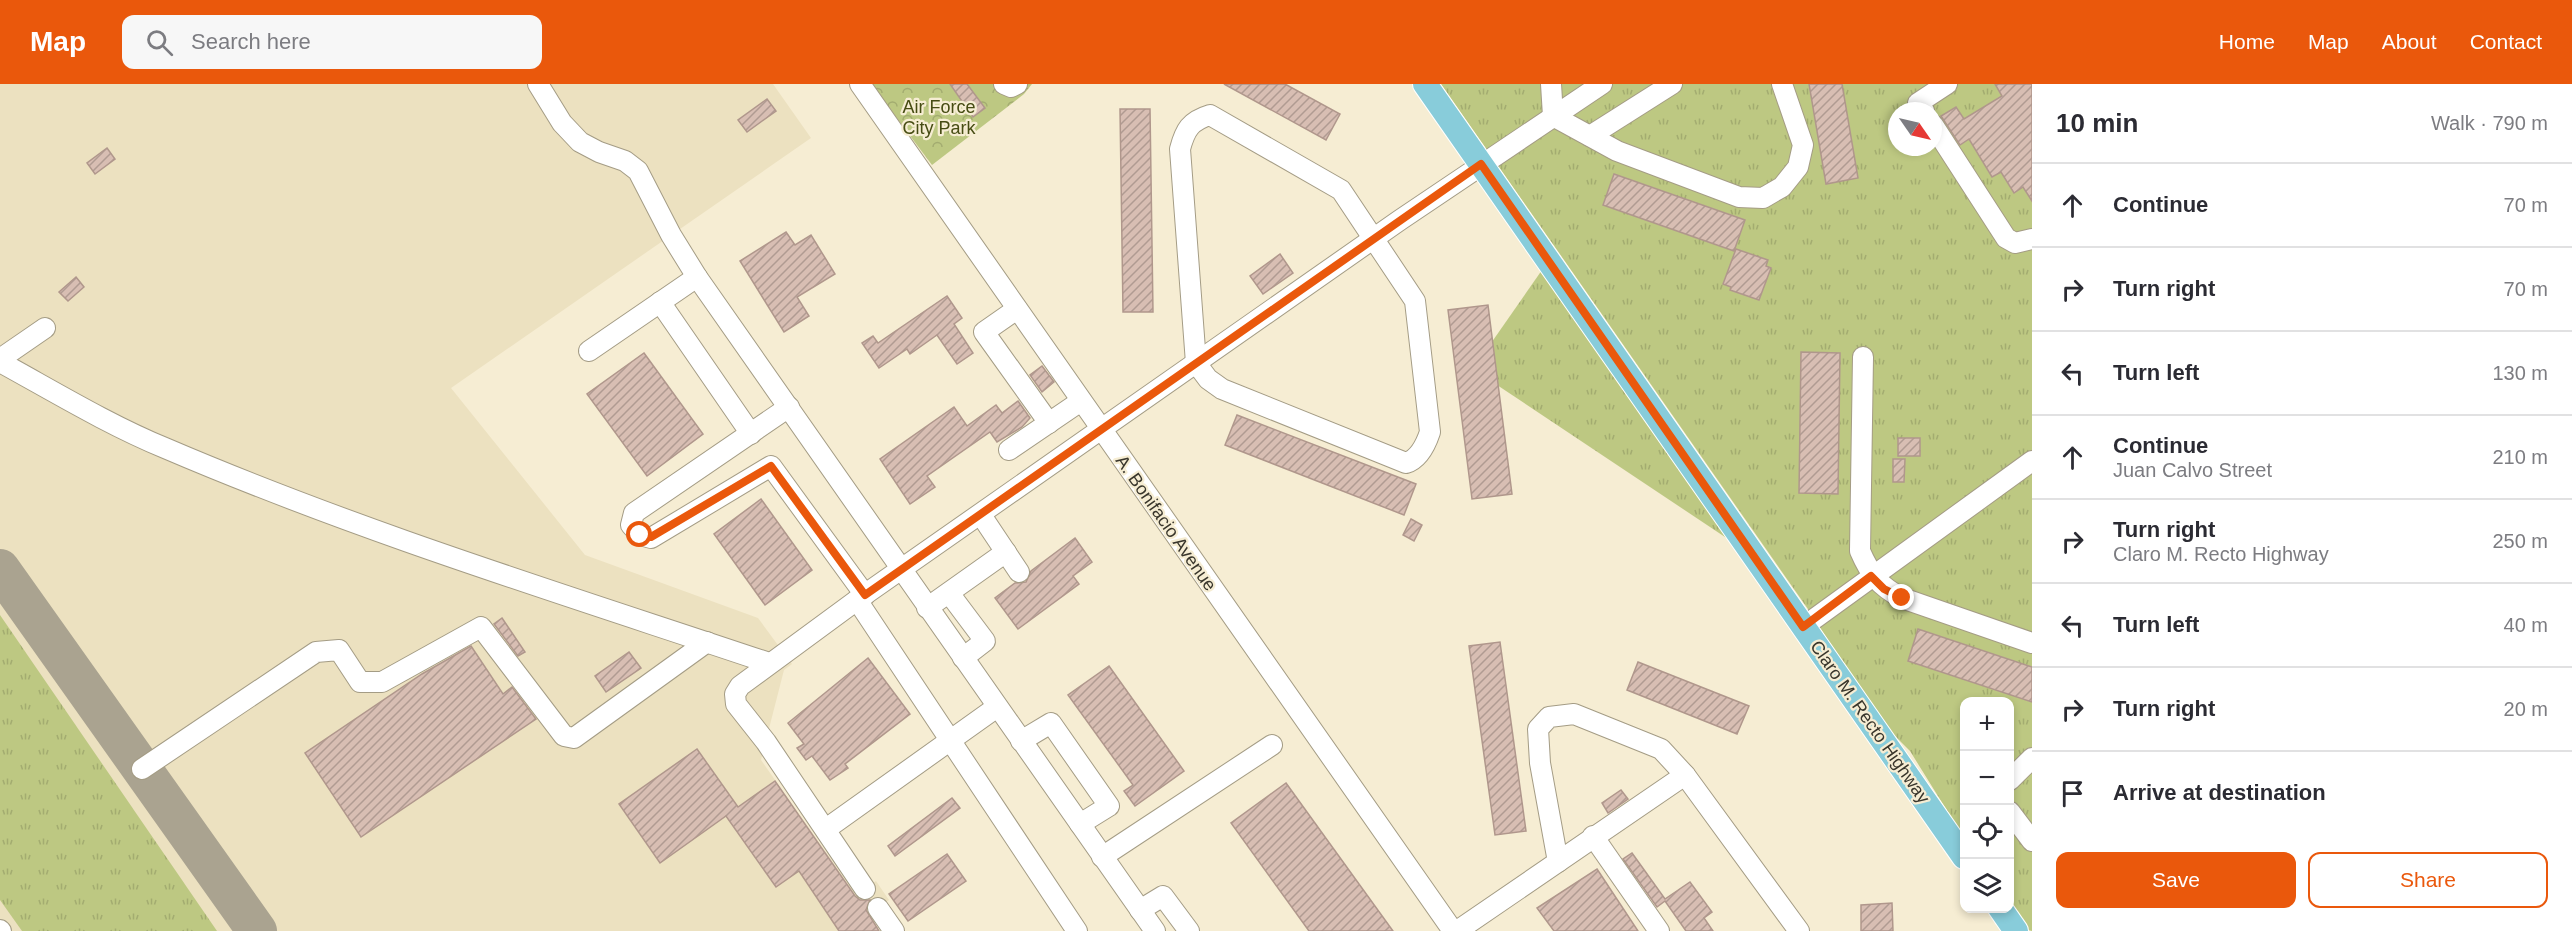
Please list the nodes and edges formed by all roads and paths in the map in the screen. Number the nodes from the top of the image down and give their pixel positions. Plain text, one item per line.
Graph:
1 (538, 84) edge
2 (556, 84) edge
3 (1004, 84) edge
4 (1017, 84) edge
5 (1425, 84) edge
6 (1551, 84) edge
7 (1602, 84) edge
8 (1672, 84) edge
9 (1782, 84) edge
10 (1947, 84) edge
11 (868, 87) edge
12 (1920, 102) edge
13 (1553, 116) junction
14 (562, 123) junction
15 (1590, 136) junction
16 (1942, 139) edge
17 (1481, 164) junction
18 (1373, 239) junction
19 (2032, 239) edge
20 (697, 277) junction
21 (660, 302) junction
22 (1017, 309) junction
23 (45, 328) dead end
24 (589, 351) dead end
25 (1863, 357) dead end
26 (0, 361) edge
27 (1196, 363) junction
28 (1081, 401) junction
29 (789, 407) junction
30 (1049, 423) junction
31 (1102, 431) junction
32 (751, 434) junction
33 (1009, 450) dead end
34 (2032, 461) edge
35 (981, 515) junction
36 (1006, 552) junction
37 (901, 570) junction
38 (1019, 572) dead end
39 (1871, 576) junction
40 (949, 593) junction
41 (861, 598) junction
42 (927, 608) junction
43 (1803, 627) junction
44 (707, 642) junction
45 (2032, 643) edge
46 (963, 658) junction
47 (769, 663) junction
48 (997, 707) junction
49 (951, 738) junction
50 (1021, 741) junction
51 (1272, 745) dead end
52 (2032, 758) edge
53 (142, 769) dead end
54 (1685, 775) junction
55 (2014, 776) edge
56 (2014, 817) edge
57 (1080, 824) junction
58 (826, 829) junction
59 (1593, 836) junction
60 (2032, 841) edge
61 (1960, 842) edge
62 (1102, 856) junction
63 (1558, 862) junction
64 (865, 889) dead end
65 (878, 908) dead end
66 (1140, 910) junction
67 (2003, 913) edge
68 (894, 931) edge
69 (1077, 931) edge
70 (1155, 931) edge
71 (1189, 931) edge
72 (1455, 931) edge
73 (1659, 931) edge
74 (1799, 931) edge
75 (2016, 931) edge

1 - 14 street
2 - 14 street
3 - 4 street
5 - 17 main road, Claro M. Recto Highway
6 - 13 street
7 - 13 street
8 - 15 street
9 - 15 street
10 - 12 street
11 - 22 street, A. Bonifacio Avenue
13 - 15 street
13 - 17 street
14 - 20 street
16 - 19 street
17 - 18 street
17 - 43 main road, Claro M. Recto Highway
18 - 27 street
18 - 27 street
18 - 27 street
20 - 21 street
20 - 29 street
21 - 24 street
21 - 32 street
22 - 28 street, A. Bonifacio Avenue
22 - 30 street
23 - 26 street
25 - 39 street
26 - 44 street
27 - 31 street
28 - 30 street
28 - 31 street, A. Bonifacio Avenue
29 - 32 street
29 - 37 street
30 - 33 street
31 - 35 street
31 - 72 street, A. Bonifacio Avenue
32 - 41 street
34 - 39 street
35 - 36 street
35 - 37 street
36 - 38 street
36 - 40 street
37 - 41 street
37 - 42 street
39 - 43 street
39 - 45 street
40 - 42 street
40 - 46 street
41 - 47 street
41 - 49 street
42 - 46 street
43 - 61 main road, Claro M. Recto Highway
44 - 47 street
44 - 53 street
46 - 48 street
47 - 58 street
48 - 49 street
48 - 50 street
49 - 58 street
49 - 69 street
50 - 57 street
50 - 57 street
51 - 62 street
52 - 55 street
54 - 59 street
54 - 63 street
54 - 74 street
56 - 60 street
57 - 62 street
58 - 64 street
59 - 63 street
59 - 73 street
62 - 66 street
63 - 72 street
65 - 68 street
66 - 70 street
66 - 71 street
67 - 75 main road

